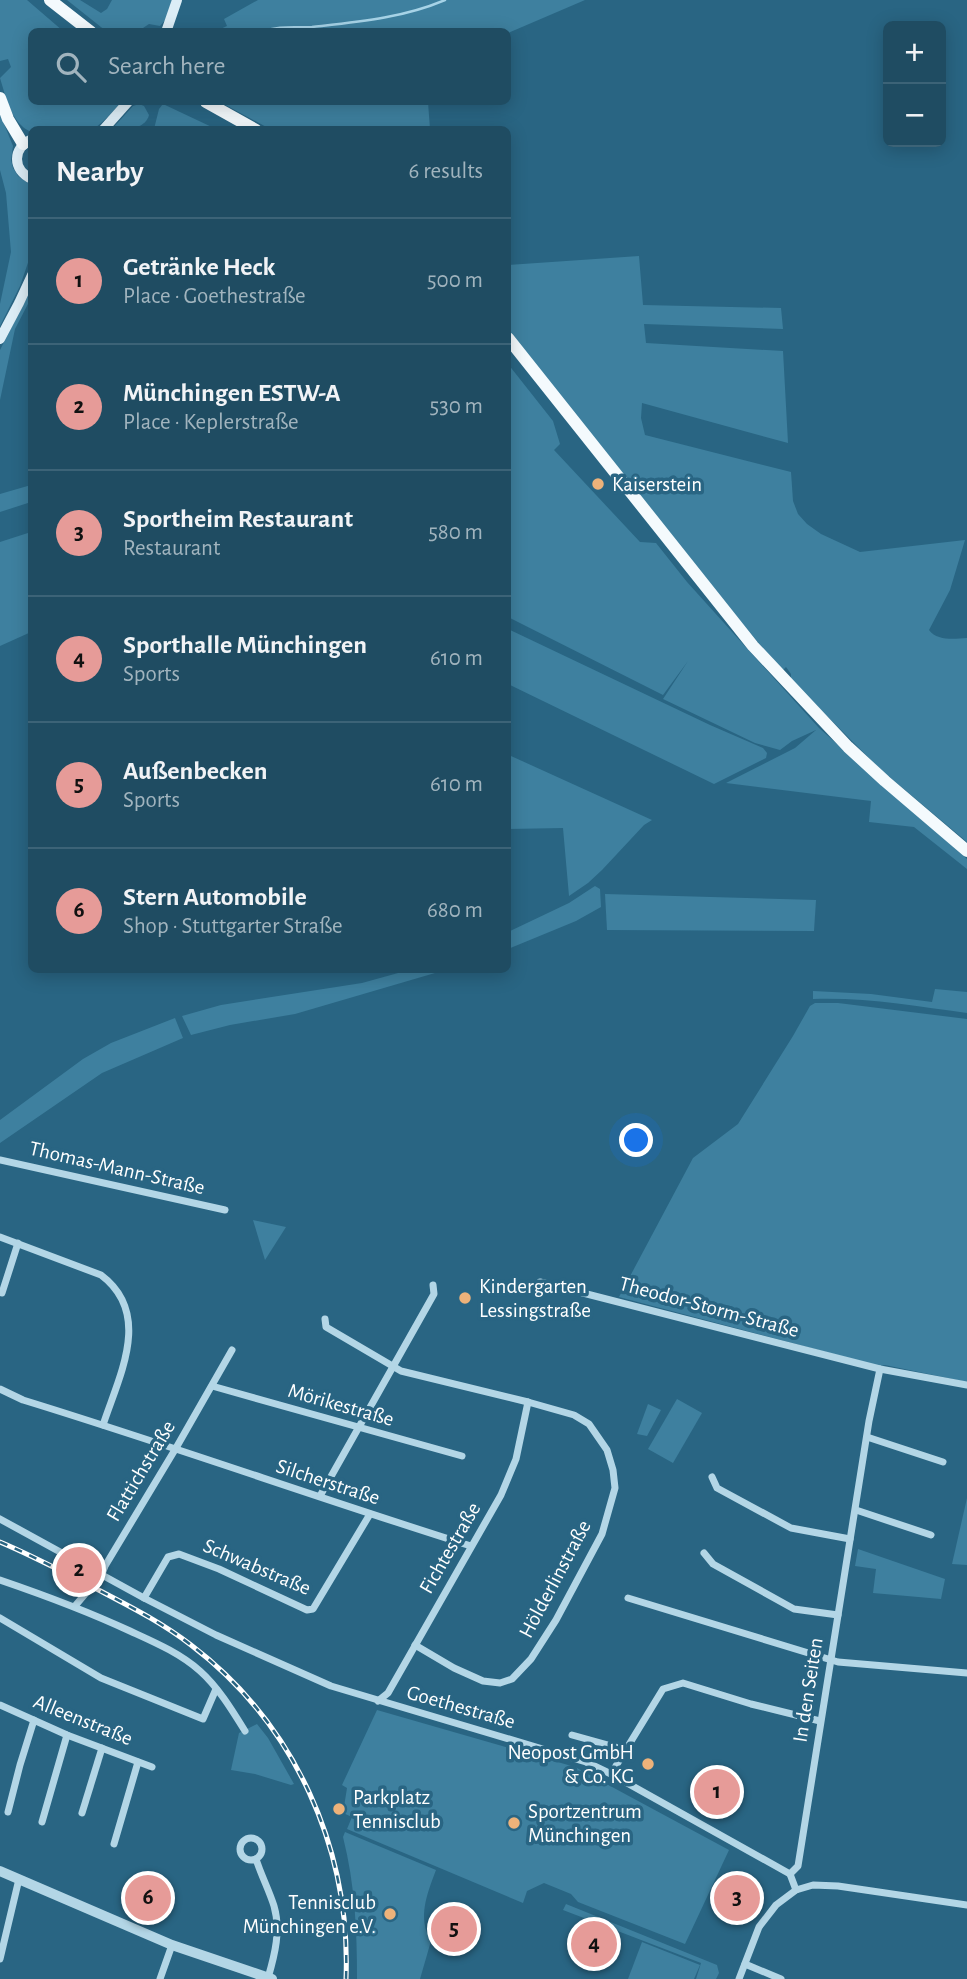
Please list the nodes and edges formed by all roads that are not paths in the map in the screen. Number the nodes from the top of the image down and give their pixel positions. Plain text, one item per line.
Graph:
1 (40, 0) edge
2 (50, 0) edge
3 (177, 0) edge
4 (75, 28) edge
5 (86, 28) edge
6 (167, 28) edge
7 (0, 98) edge
8 (125, 105) edge
9 (211, 105) edge
10 (107, 126) edge
11 (249, 126) edge
12 (27, 141) edge
13 (28, 177) edge
14 (28, 284) edge
15 (0, 339) edge
16 (511, 342) edge
17 (967, 851) edge
18 (0, 1160) edge
19 (225, 1210) dead end
20 (0, 1237) edge
21 (18, 1243) junction
22 (433, 1285) dead end
23 (2, 1293) dead end
24 (536, 1293) dead end
25 (325, 1319) dead end
26 (232, 1350) dead end
27 (393, 1367) junction
28 (880, 1369) junction
29 (967, 1385) edge
30 (212, 1386) junction
31 (0, 1389) edge
32 (528, 1402) junction
33 (103, 1425) junction
34 (359, 1428) junction
35 (867, 1437) junction
36 (176, 1448) junction
37 (461, 1456) dead end
38 (943, 1462) dead end
39 (712, 1477) dead end
40 (320, 1496) junction
41 (856, 1510) junction
42 (370, 1514) junction
43 (0, 1519) edge
44 (931, 1535) dead end
45 (850, 1539) junction
46 (471, 1546) junction
47 (704, 1553) dead end
48 (102, 1574) junction
49 (0, 1580) edge
50 (144, 1598) junction
51 (628, 1598) dead end
52 (75, 1606) junction
53 (838, 1615) junction
54 (0, 1618) edge
55 (415, 1645) junction
56 (831, 1659) junction
57 (967, 1673) edge
58 (216, 1689) junction
59 (378, 1702) junction
60 (1, 1709) edge
61 (34, 1720) junction
62 (820, 1721) junction
63 (245, 1731) dead end
64 (67, 1735) junction
65 (572, 1735) dead end
66 (102, 1748) junction
67 (626, 1751) junction
68 (138, 1762) junction
69 (152, 1767) dead end
70 (611, 1774) junction
71 (8, 1812) dead end
72 (82, 1813) dead end
73 (42, 1822) dead end
74 (114, 1844) dead end
75 (256, 1859) dead end
76 (0, 1871) edge
77 (790, 1874) junction
78 (19, 1879) junction
79 (796, 1890) junction
80 (967, 1905) edge
81 (172, 1945) junction
82 (0, 1959) edge
83 (745, 1964) junction
84 (270, 1978) edge
85 (160, 1979) edge
86 (739, 1979) edge
87 (781, 1979) edge

1 - 4 main road
2 - 5 main road
3 - 6 main road
7 - 12 main road
8 - 10 main road
9 - 11 main road
12 - 13 main road
14 - 15 main road
16 - 17 main road
18 - 19 street, Thomas-Mann-Straße
20 - 21 street
21 - 23 street
21 - 33 street
22 - 27 street
24 - 28 street, Theodor-Storm-Straße
25 - 27 street, Hölderlinstraße
26 - 30 street, Flattichstraße
27 - 32 street, Hölderlinstraße
27 - 34 street
28 - 29 street
28 - 35 street, In den Seiten
30 - 34 street, Mörikestraße
30 - 36 street, Flattichstraße
31 - 33 street, Silcherstraße
32 - 46 street, Fichtestraße
32 - 55 street, Hölderlinstraße
33 - 36 street, Silcherstraße
34 - 37 street, Mörikestraße
34 - 40 street
35 - 38 street
35 - 41 street, In den Seiten
36 - 40 street, Silcherstraße
36 - 48 street, Flattichstraße
39 - 45 street
40 - 42 street, Silcherstraße
41 - 44 street
41 - 45 street, In den Seiten
42 - 46 street, Silcherstraße
42 - 50 street, Schwabstraße
43 - 48 street, Goethestraße
45 - 53 street, In den Seiten
46 - 55 street, Fichtestraße
47 - 53 street
48 - 50 street, Goethestraße
48 - 52 street, Flattichstraße
49 - 52 street
50 - 59 street, Goethestraße
51 - 56 street
52 - 58 street
53 - 56 street, In den Seiten
54 - 58 street
55 - 59 street, Fichtestraße
56 - 57 street
56 - 62 street, In den Seiten
58 - 63 street
59 - 70 street, Goethestraße
60 - 61 street, Alleenstraße
61 - 64 street, Alleenstraße
61 - 71 street
62 - 67 street
62 - 77 street, In den Seiten
64 - 66 street, Alleenstraße
64 - 73 street
65 - 67 street
66 - 68 street, Alleenstraße
66 - 72 street
67 - 70 street
68 - 69 street, Alleenstraße
68 - 74 street
70 - 77 street, Goethestraße
75 - 84 street
76 - 78 street
77 - 79 street
78 - 81 street
78 - 82 street
79 - 80 street
79 - 83 street
81 - 84 street
81 - 85 street
83 - 86 street
83 - 87 street

